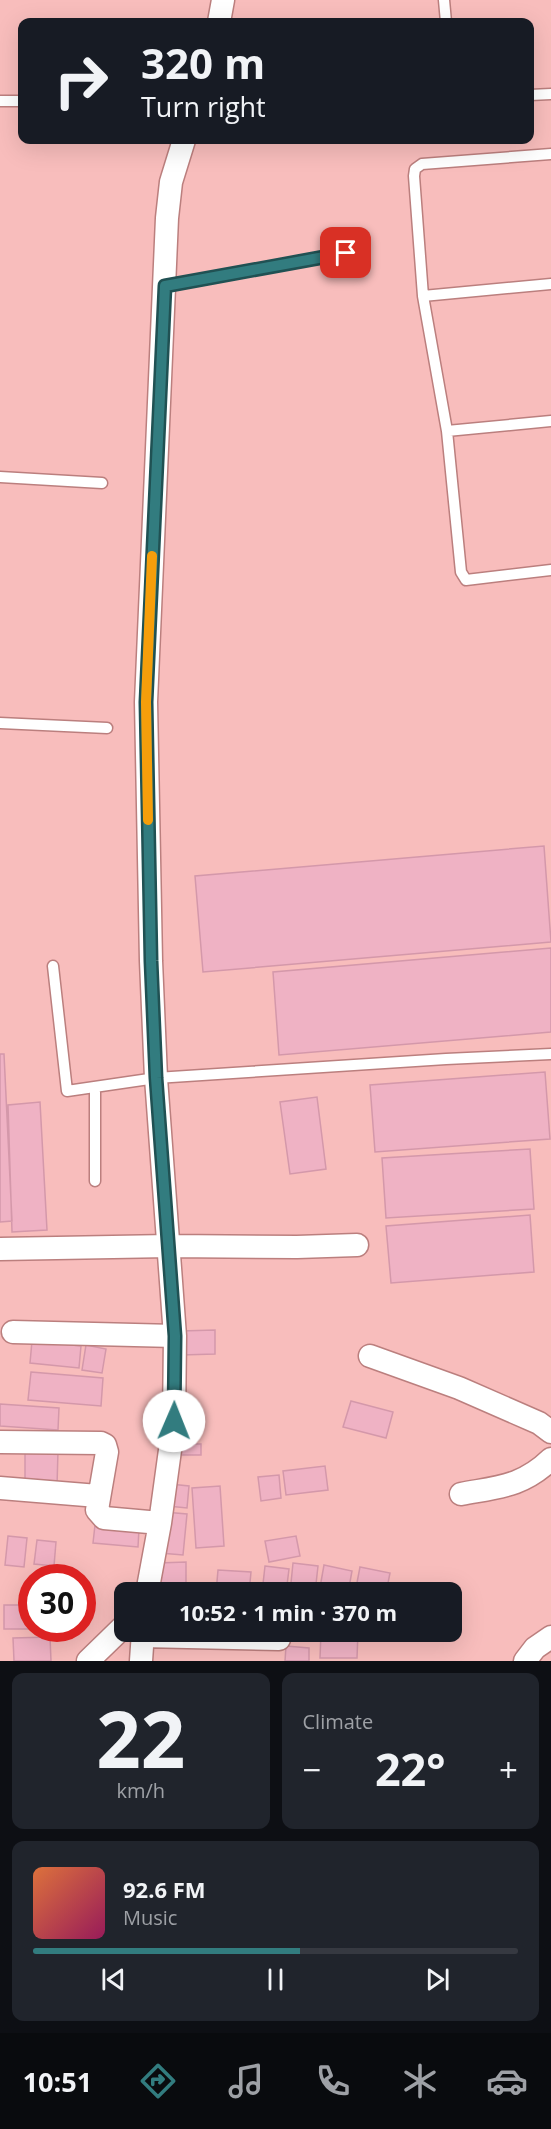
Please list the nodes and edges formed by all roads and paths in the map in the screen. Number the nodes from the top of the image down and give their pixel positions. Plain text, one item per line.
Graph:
1 (223, 0) edge
2 (444, 0) edge
3 (220, 18) edge
4 (446, 18) edge
5 (551, 94) edge
6 (534, 95) edge
7 (0, 101) edge
8 (18, 101) edge
9 (183, 144) edge
10 (551, 154) edge
11 (346, 253) dead end
12 (551, 284) edge
13 (165, 286) junction
14 (423, 297) junction
15 (551, 421) edge
16 (447, 430) junction
17 (0, 477) edge
18 (102, 483) dead end
19 (551, 570) edge
20 (0, 723) edge
21 (107, 728) dead end
22 (53, 966) dead end
23 (551, 1054) edge
24 (156, 1078) junction
25 (94, 1087) junction
26 (94, 1181) dead end
27 (357, 1245) dead end
28 (169, 1246) junction
29 (0, 1249) edge
30 (13, 1332) dead end
31 (175, 1336) junction
32 (370, 1356) dead end
33 (551, 1432) edge
34 (0, 1442) edge
35 (551, 1459) edge
36 (0, 1488) edge
37 (461, 1494) dead end
38 (98, 1496) junction
39 (160, 1523) junction
40 (149, 1582) edge
41 (551, 1637) edge
42 (118, 1642) edge
43 (138, 1642) edge
44 (88, 1661) edge
45 (141, 1661) edge
46 (525, 1661) edge

1 - 3 street
2 - 4 lane
5 - 6 lane
7 - 8 lane
9 - 13 street
10 - 14 lane
11 - 13 lane
12 - 14 lane
13 - 24 street
14 - 16 lane
15 - 16 lane
16 - 19 lane
17 - 18 lane
20 - 21 lane
22 - 25 lane
23 - 24 lane
24 - 25 lane
24 - 28 street
25 - 26 lane
27 - 28 street
28 - 29 street
28 - 31 street
30 - 31 street
31 - 39 street
32 - 33 street
34 - 38 street
35 - 37 street
36 - 38 street
38 - 39 street
39 - 40 street
41 - 46 street
42 - 44 street
43 - 45 street

